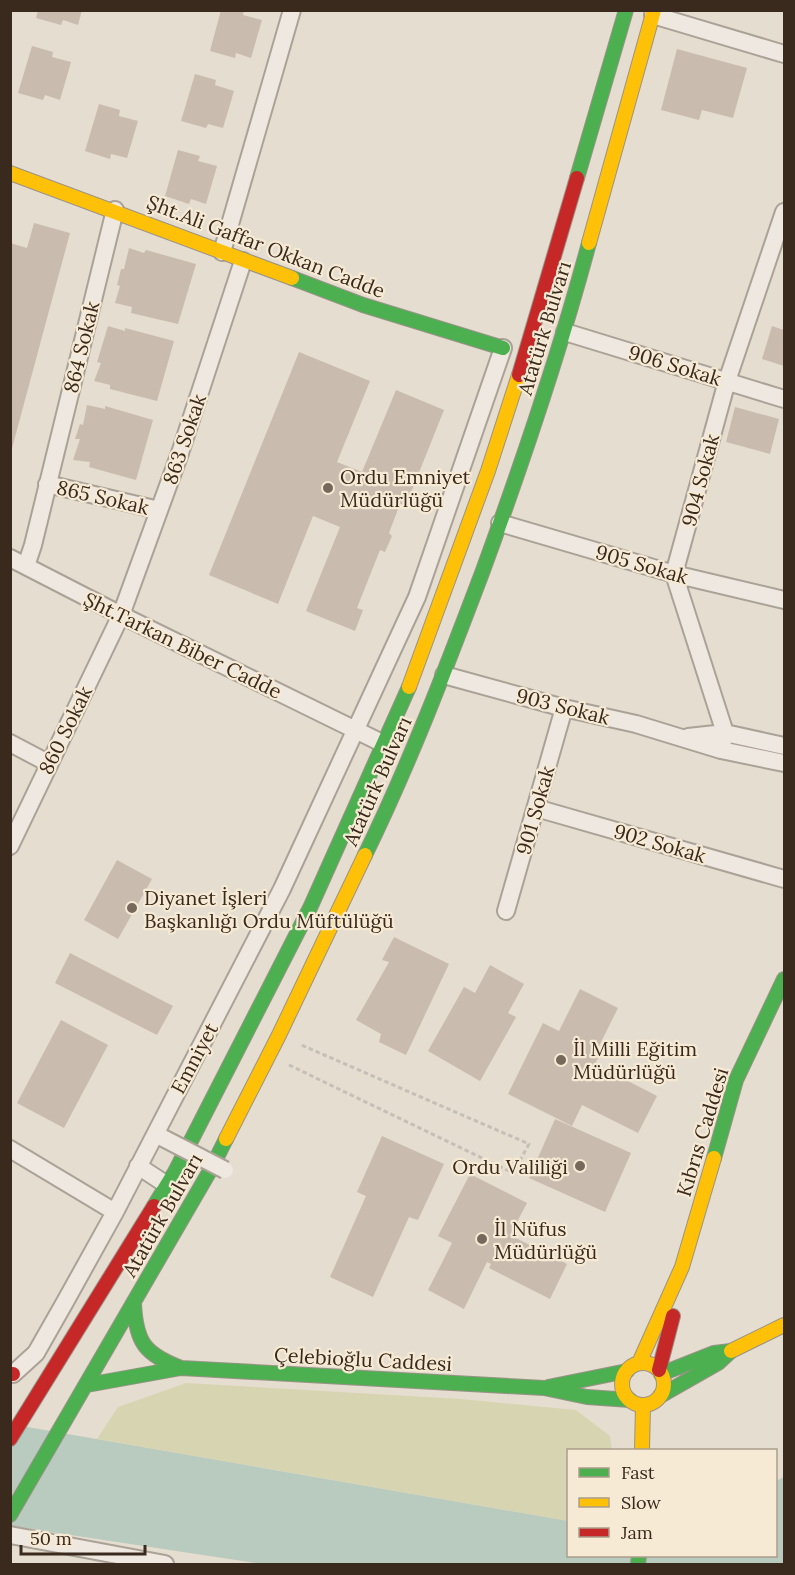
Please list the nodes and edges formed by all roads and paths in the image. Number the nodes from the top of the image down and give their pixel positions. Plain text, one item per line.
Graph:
1 (292, 10) edge
2 (626, 10) edge
3 (653, 13) edge
4 (784, 54) edge
5 (12, 175) edge
6 (115, 210) junction
7 (784, 212) edge
8 (222, 252) junction
9 (243, 261) junction
10 (565, 332) junction
11 (503, 348) joint
12 (727, 381) junction
13 (784, 399) edge
14 (47, 484) junction
15 (159, 510) junction
16 (500, 523) junction
17 (10, 558) edge
18 (26, 567) junction
19 (674, 574) junction
20 (784, 600) edge
21 (121, 615) junction
22 (444, 675) junction
23 (564, 708) junction
24 (356, 730) junction
25 (724, 733) junction
26 (682, 738) junction
27 (10, 743) edge
28 (384, 744) junction
29 (784, 746) edge
30 (721, 750) junction
31 (48, 763) junction
32 (784, 763) edge
33 (536, 808) junction
34 (10, 846) edge
35 (784, 879) edge
36 (506, 911) dead end
37 (784, 979) edge
38 (279, 1035) junction
39 (269, 1055) junction
40 (163, 1138) dead end
41 (10, 1149) edge
42 (138, 1166) junction
43 (225, 1170) dead end
44 (167, 1185) junction
45 (115, 1212) junction
46 (682, 1267) junction
47 (134, 1304) junction
48 (784, 1325) edge
49 (731, 1351) junction
50 (633, 1367) junction
51 (181, 1368) junction
52 (660, 1372) junction
53 (12, 1374) edge
54 (87, 1385) junction
55 (544, 1388) junction
56 (660, 1396) junction
57 (637, 1403) junction
58 (10, 1439) edge
59 (642, 1449) edge
60 (10, 1515) edge
61 (10, 1535) edge
62 (165, 1564) edge

1 - 8 street
2 - 28 main road, Atatürk Bulvarı
3 - 4 street
3 - 10 main road, Atatürk Bulvarı
5 - 6 main road, Şht.Ali Gaffar Okkan Cadde
6 - 8 main road, Şht.Ali Gaffar Okkan Cadde
6 - 14 street, 864 Sokak
7 - 12 street, 904 Sokak
8 - 9 main road, Şht.Ali Gaffar Okkan Cadde
9 - 11 main road, Şht.Ali Gaffar Okkan Cadde
9 - 15 street, 863 Sokak
10 - 12 street, 906 Sokak
10 - 16 main road, Atatürk Bulvarı
11 - 24 street, Emniyet
12 - 13 street, 906 Sokak
12 - 19 street, 904 Sokak
14 - 15 street, 865 Sokak
14 - 18 street, 864 Sokak
15 - 21 street, 863 Sokak
16 - 19 street, 905 Sokak
16 - 22 main road, Atatürk Bulvarı
17 - 18 street, Şht.Tarkan Biber Cadde
18 - 21 street, Şht.Tarkan Biber Cadde
19 - 20 street, 905 Sokak
19 - 25 street
21 - 24 street, Şht.Tarkan Biber Cadde
21 - 31 street, 860 Sokak
22 - 23 street, 903 Sokak
22 - 38 main road, Atatürk Bulvarı
23 - 26 street, 903 Sokak
23 - 33 street, 901 Sokak
24 - 28 street, Şht.Tarkan Biber Cadde
24 - 42 street, Emniyet
25 - 26 street, 903 Sokak
25 - 29 street, 903 Sokak
25 - 30 street
26 - 30 street, 903 Sokak
27 - 31 street
28 - 44 main road, Atatürk Bulvarı
30 - 32 street, 903 Sokak
31 - 34 street, 860 Sokak
33 - 35 street, 902 Sokak
33 - 36 street, 901 Sokak
37 - 46 main road, Kıbrıs Caddesi
38 - 39 main road, Atatürk Bulvarı
38 - 39 path
39 - 47 main road, Atatürk Bulvarı
40 - 43 street, bridge
41 - 45 street
42 - 44 street
42 - 45 street, Emniyet
44 - 58 main road, Atatürk Bulvarı
45 - 53 street, Emniyet
46 - 50 main road, Kıbrıs Caddesi
46 - 52 main road, Kıbrıs Caddesi
47 - 51 main road
47 - 54 main road, Atatürk Bulvarı
48 - 49 main road
49 - 52 main road
49 - 56 main road
50 - 52 main road
50 - 55 main road, Çelebioğlu Caddesi
50 - 57 main road
51 - 54 main road
51 - 55 main road, Çelebioğlu Caddesi
52 - 56 main road
54 - 60 main road, Atatürk Bulvarı
55 - 57 main road, Çelebioğlu Caddesi
56 - 57 main road
57 - 59 main road
61 - 62 street

